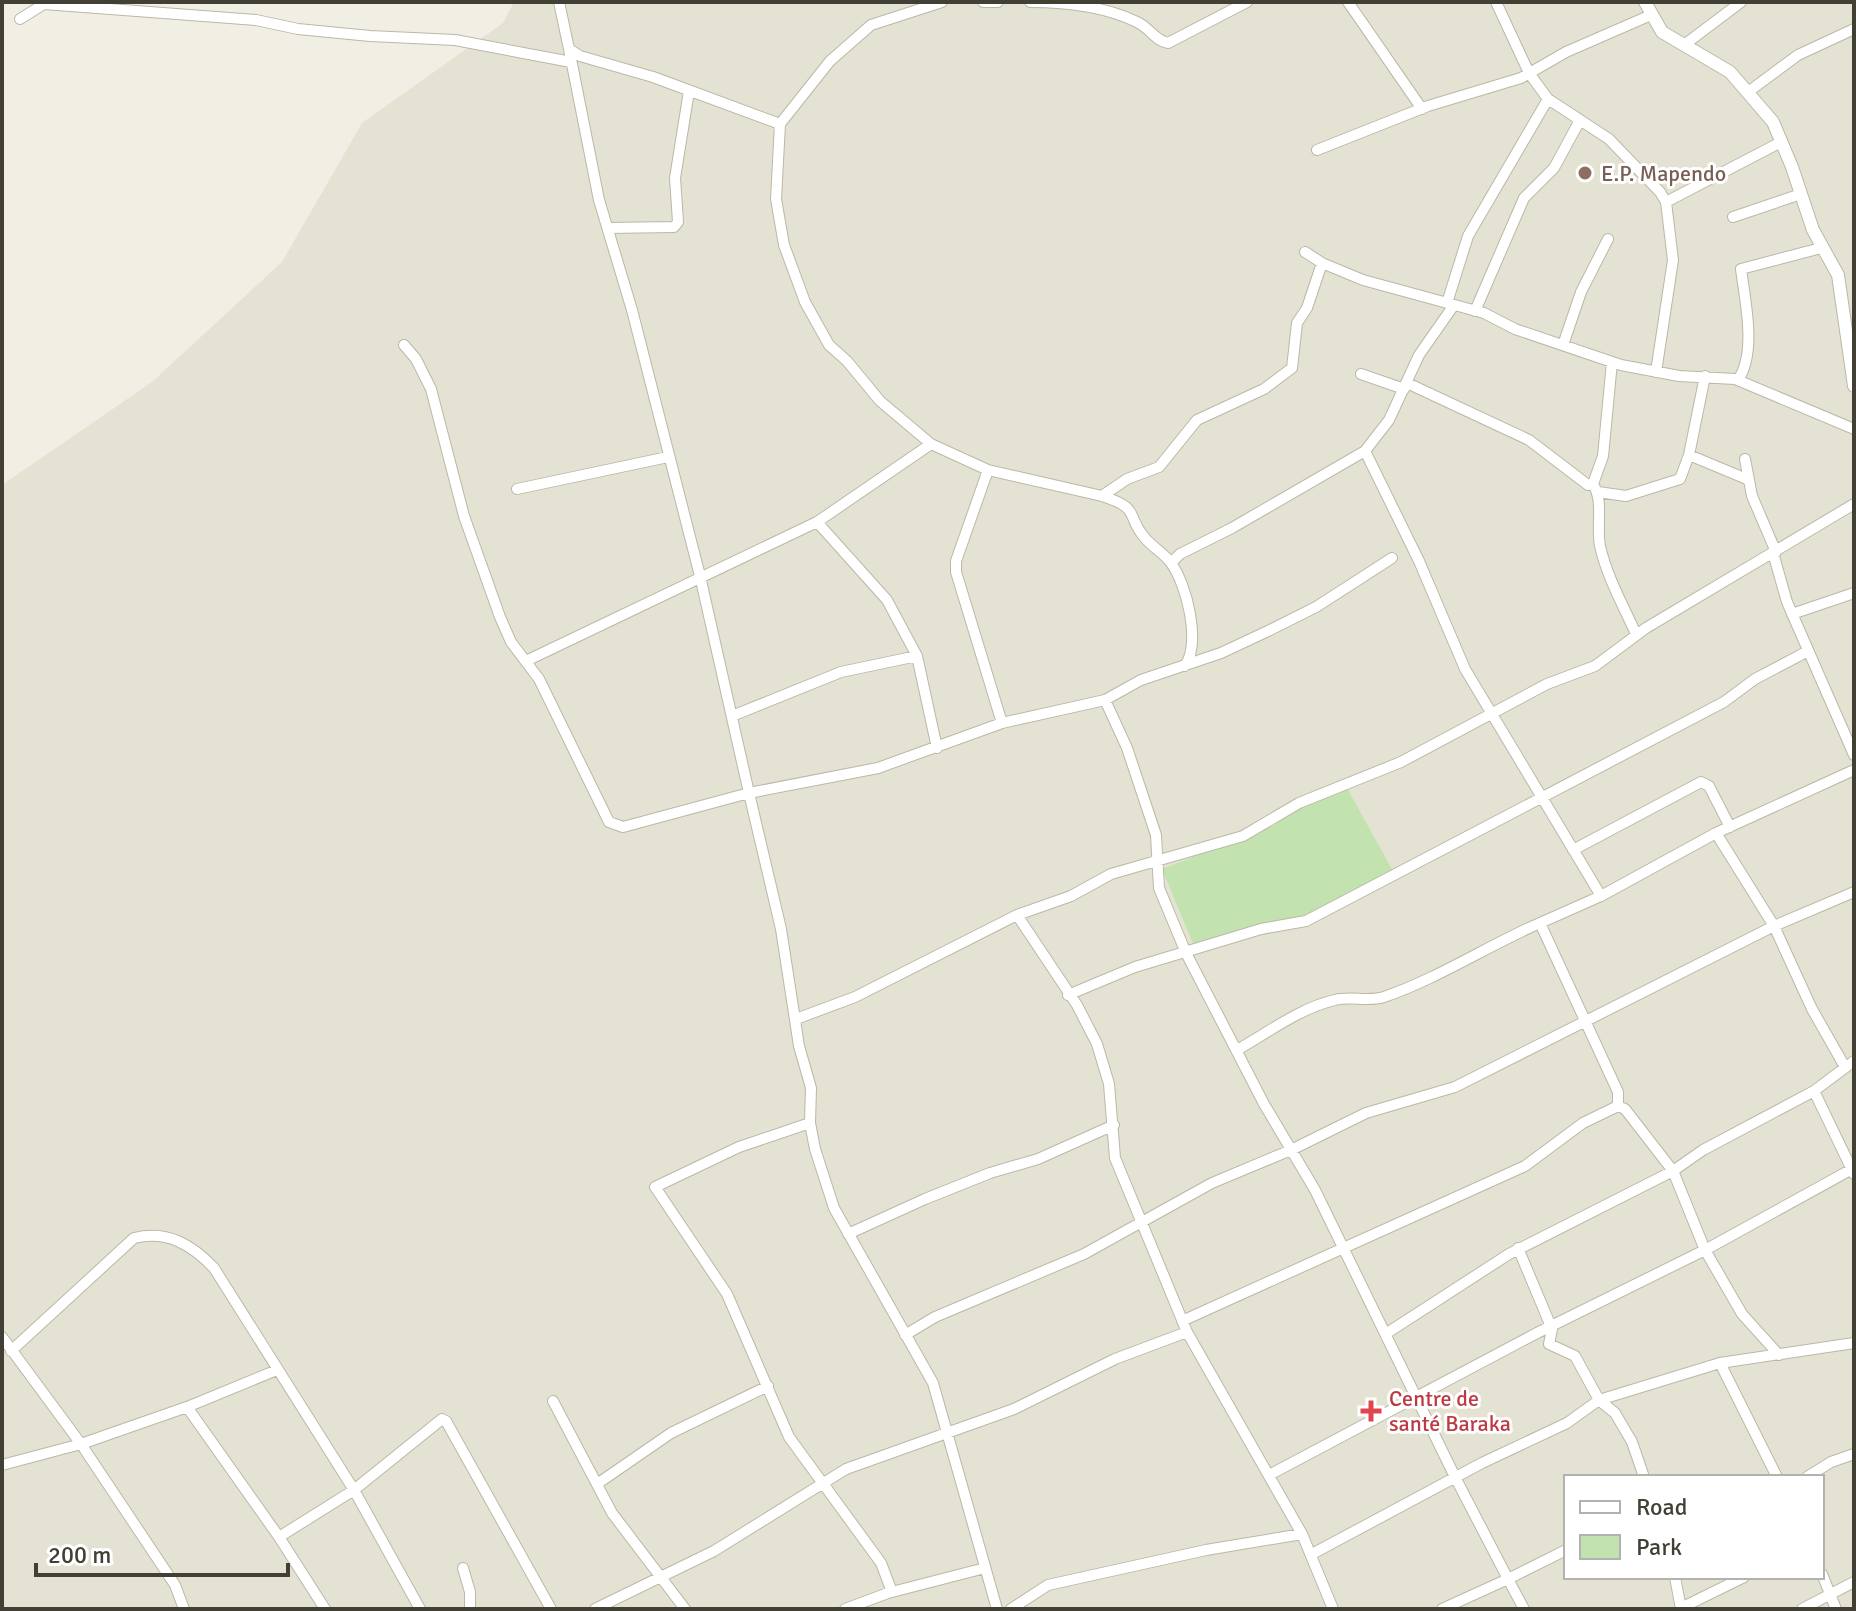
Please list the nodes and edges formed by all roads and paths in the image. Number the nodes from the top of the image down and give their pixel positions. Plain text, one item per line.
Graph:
1 (559, 2) edge
2 (942, 2) edge
3 (987, 2) edge
4 (998, 2) edge
5 (1030, 2) edge
6 (1247, 2) edge
7 (1348, 2) edge
8 (1496, 2) edge
9 (1645, 2) edge
10 (1741, 2) edge
11 (1651, 15) junction
12 (20, 19) dead end
13 (1854, 29) edge
14 (1684, 45) junction
15 (569, 49) junction
16 (571, 62) junction
17 (1529, 73) junction
18 (689, 91) junction
19 (1748, 92) junction
20 (1548, 99) junction
21 (1422, 109) junction
22 (1579, 122) junction
23 (780, 124) junction
24 (1781, 142) junction
25 (1317, 150) dead end
26 (1801, 194) junction
27 (1666, 202) junction
28 (1733, 217) dead end
29 (608, 228) junction
30 (1608, 239) dead end
31 (1821, 248) junction
32 (1305, 252) dead end
33 (1322, 263) junction
34 (1451, 304) junction
35 (1475, 311) junction
36 (1850, 317) edge
37 (404, 345) dead end
38 (1563, 345) junction
39 (1612, 362) junction
40 (1656, 372) junction
41 (1361, 374) dead end
42 (1705, 376) junction
43 (1738, 380) junction
44 (1406, 386) junction
45 (1854, 386) edge
46 (1854, 429) edge
47 (931, 444) junction
48 (1365, 451) junction
49 (1689, 455) junction
50 (668, 457) junction
51 (1745, 459) dead end
52 (988, 470) junction
53 (1749, 480) junction
54 (1595, 488) junction
55 (517, 489) dead end
56 (1102, 496) junction
57 (1854, 504) edge
58 (817, 522) junction
59 (1774, 552) junction
60 (1392, 558) dead end
61 (1171, 563) junction
62 (700, 576) junction
63 (1854, 593) edge
64 (1792, 614) junction
65 (1636, 634) junction
66 (1808, 651) junction
67 (917, 656) junction
68 (526, 661) junction
69 (1185, 666) junction
70 (1105, 700) junction
71 (1494, 713) junction
72 (732, 716) junction
73 (1002, 723) junction
74 (937, 748) junction
75 (1854, 755) edge
76 (1854, 770) edge
77 (749, 793) junction
78 (1540, 798) junction
79 (1730, 827) junction
80 (1716, 833) junction
81 (1573, 850) junction
82 (1155, 859) junction
83 (1854, 892) edge
84 (1601, 896) junction
85 (1017, 915) junction
86 (1540, 923) junction
87 (1774, 926) junction
88 (1186, 953) junction
89 (1068, 995) junction
90 (796, 1019) junction
91 (1585, 1020) junction
92 (1237, 1050) junction
93 (1849, 1064) edge
94 (1814, 1091) junction
95 (1618, 1106) junction
96 (810, 1123) junction
97 (1114, 1125) junction
98 (1291, 1150) junction
99 (1853, 1170) edge
100 (1673, 1171) junction
101 (1142, 1222) junction
102 (848, 1234) junction
103 (1518, 1248) junction
104 (1345, 1249) junction
105 (1705, 1250) junction
106 (1185, 1327) junction
107 (1552, 1329) junction
108 (1387, 1333) junction
109 (905, 1335) junction
110 (2, 1337) edge
111 (1854, 1343) edge
112 (11, 1351) junction
113 (1779, 1355) junction
114 (1720, 1363) junction
115 (277, 1370) junction
116 (768, 1386) junction
117 (1416, 1398) junction
118 (1599, 1400) junction
119 (553, 1401) dead end
120 (187, 1407) junction
121 (946, 1434) junction
122 (81, 1444) junction
123 (1854, 1454) edge
124 (2, 1465) edge
125 (1271, 1474) junction
126 (1643, 1475) edge
127 (1776, 1475) edge
128 (1810, 1475) edge
129 (1455, 1477) junction
130 (825, 1482) junction
131 (597, 1484) junction
132 (354, 1490) junction
133 (1302, 1534) junction
134 (279, 1537) junction
135 (1564, 1551) edge
136 (1312, 1554) junction
137 (463, 1568) dead end
138 (985, 1568) junction
139 (661, 1577) junction
140 (1824, 1578) edge
141 (1508, 1579) junction
142 (1675, 1579) edge
143 (1740, 1579) edge
144 (1854, 1582) edge
145 (892, 1592) junction
146 (1831, 1594) junction
147 (868, 1605) edge
148 (1681, 1608) edge
149 (184, 1609) edge
150 (325, 1609) edge
151 (420, 1609) edge
152 (470, 1609) edge
153 (551, 1609) edge
154 (595, 1609) edge
155 (685, 1609) edge
156 (845, 1609) edge
157 (997, 1609) edge
158 (1011, 1609) edge
159 (1333, 1609) edge
160 (1442, 1609) edge
161 (1524, 1609) edge
162 (1802, 1609) edge
163 (1836, 1609) edge

1 - 15 street
2 - 23 street
3 - 4 street
5 - 6 street
7 - 21 street
8 - 17 street
9 - 11 street
10 - 14 street
11 - 14 street
11 - 17 street
12 - 16 street
13 - 19 street
14 - 19 street
15 - 16 street
15 - 18 street
16 - 29 street
17 - 20 street
17 - 21 street
18 - 23 street
18 - 29 street
19 - 24 street
20 - 22 street
20 - 34 street
21 - 25 street
22 - 27 street
22 - 35 street
23 - 47 street
24 - 26 street
24 - 27 street
26 - 28 street
26 - 31 street
27 - 40 street
29 - 50 street
30 - 38 street
31 - 36 street
31 - 43 street
32 - 33 street
33 - 34 street
33 - 56 street
34 - 35 street
34 - 44 street
35 - 38 street
36 - 45 street
37 - 68 street
38 - 39 street
39 - 40 street
39 - 54 street
40 - 42 street
41 - 44 street
42 - 43 street
42 - 49 street
43 - 46 street
44 - 48 street
44 - 54 street
47 - 52 street
47 - 58 street
48 - 61 street
48 - 71 street
49 - 53 street
49 - 54 street
50 - 55 street
50 - 62 street
51 - 53 street
52 - 56 street
52 - 73 street
53 - 59 street
54 - 65 street
56 - 61 street
57 - 59 street
58 - 62 street
58 - 67 street
59 - 64 street
59 - 65 street
60 - 69 street
61 - 69 street
62 - 68 street
62 - 72 street
63 - 64 street
64 - 66 street
65 - 71 street
66 - 75 street
66 - 78 street
67 - 72 street
67 - 74 street
68 - 77 street
69 - 70 street
70 - 73 street
70 - 82 street
71 - 78 street
71 - 82 street
72 - 77 street
73 - 74 street
74 - 77 street
76 - 79 street
77 - 90 street
78 - 81 street
78 - 88 street
79 - 80 street
79 - 81 street
80 - 84 street
80 - 87 street
81 - 84 street
82 - 85 street
82 - 88 street
83 - 87 street
84 - 86 street
85 - 89 street
85 - 90 street
86 - 91 street
86 - 92 street
87 - 91 street
87 - 93 street
88 - 89 street
88 - 92 street
89 - 97 street
90 - 96 street
91 - 95 street
91 - 98 street
92 - 98 street
93 - 94 street
94 - 99 street
94 - 100 street
95 - 100 street
95 - 104 street
96 - 102 street
96 - 116 street
97 - 101 street
97 - 102 street
98 - 101 street
98 - 104 street
99 - 105 street
100 - 103 street
100 - 105 street
101 - 106 street
101 - 109 street
102 - 109 street
103 - 107 street
103 - 108 street
104 - 106 street
104 - 108 street
105 - 107 street
105 - 113 street
106 - 121 street
106 - 125 street
107 - 117 street
107 - 118 street
108 - 117 street
109 - 121 street
110 - 112 street
111 - 113 street
112 - 115 street
112 - 122 street
113 - 114 street
114 - 118 street
114 - 127 street
115 - 120 street
115 - 132 street
116 - 130 street
116 - 131 street
117 - 125 street
117 - 129 street
118 - 126 street
118 - 129 street
119 - 131 street
120 - 122 street
120 - 134 street
121 - 130 street
121 - 138 street
122 - 124 street
122 - 149 street
123 - 128 street
125 - 133 street
129 - 136 street
129 - 141 street
130 - 139 street
130 - 145 street
131 - 139 street
132 - 134 street
132 - 151 street
132 - 153 street
133 - 136 street
133 - 158 street
134 - 150 street
135 - 141 street
136 - 159 street
137 - 152 street
138 - 145 street
138 - 157 street
139 - 154 street
139 - 155 street
140 - 146 street
141 - 160 street
141 - 161 street
142 - 148 street
143 - 148 street
144 - 146 street
145 - 147 street
146 - 162 street
146 - 163 street
147 - 156 street

